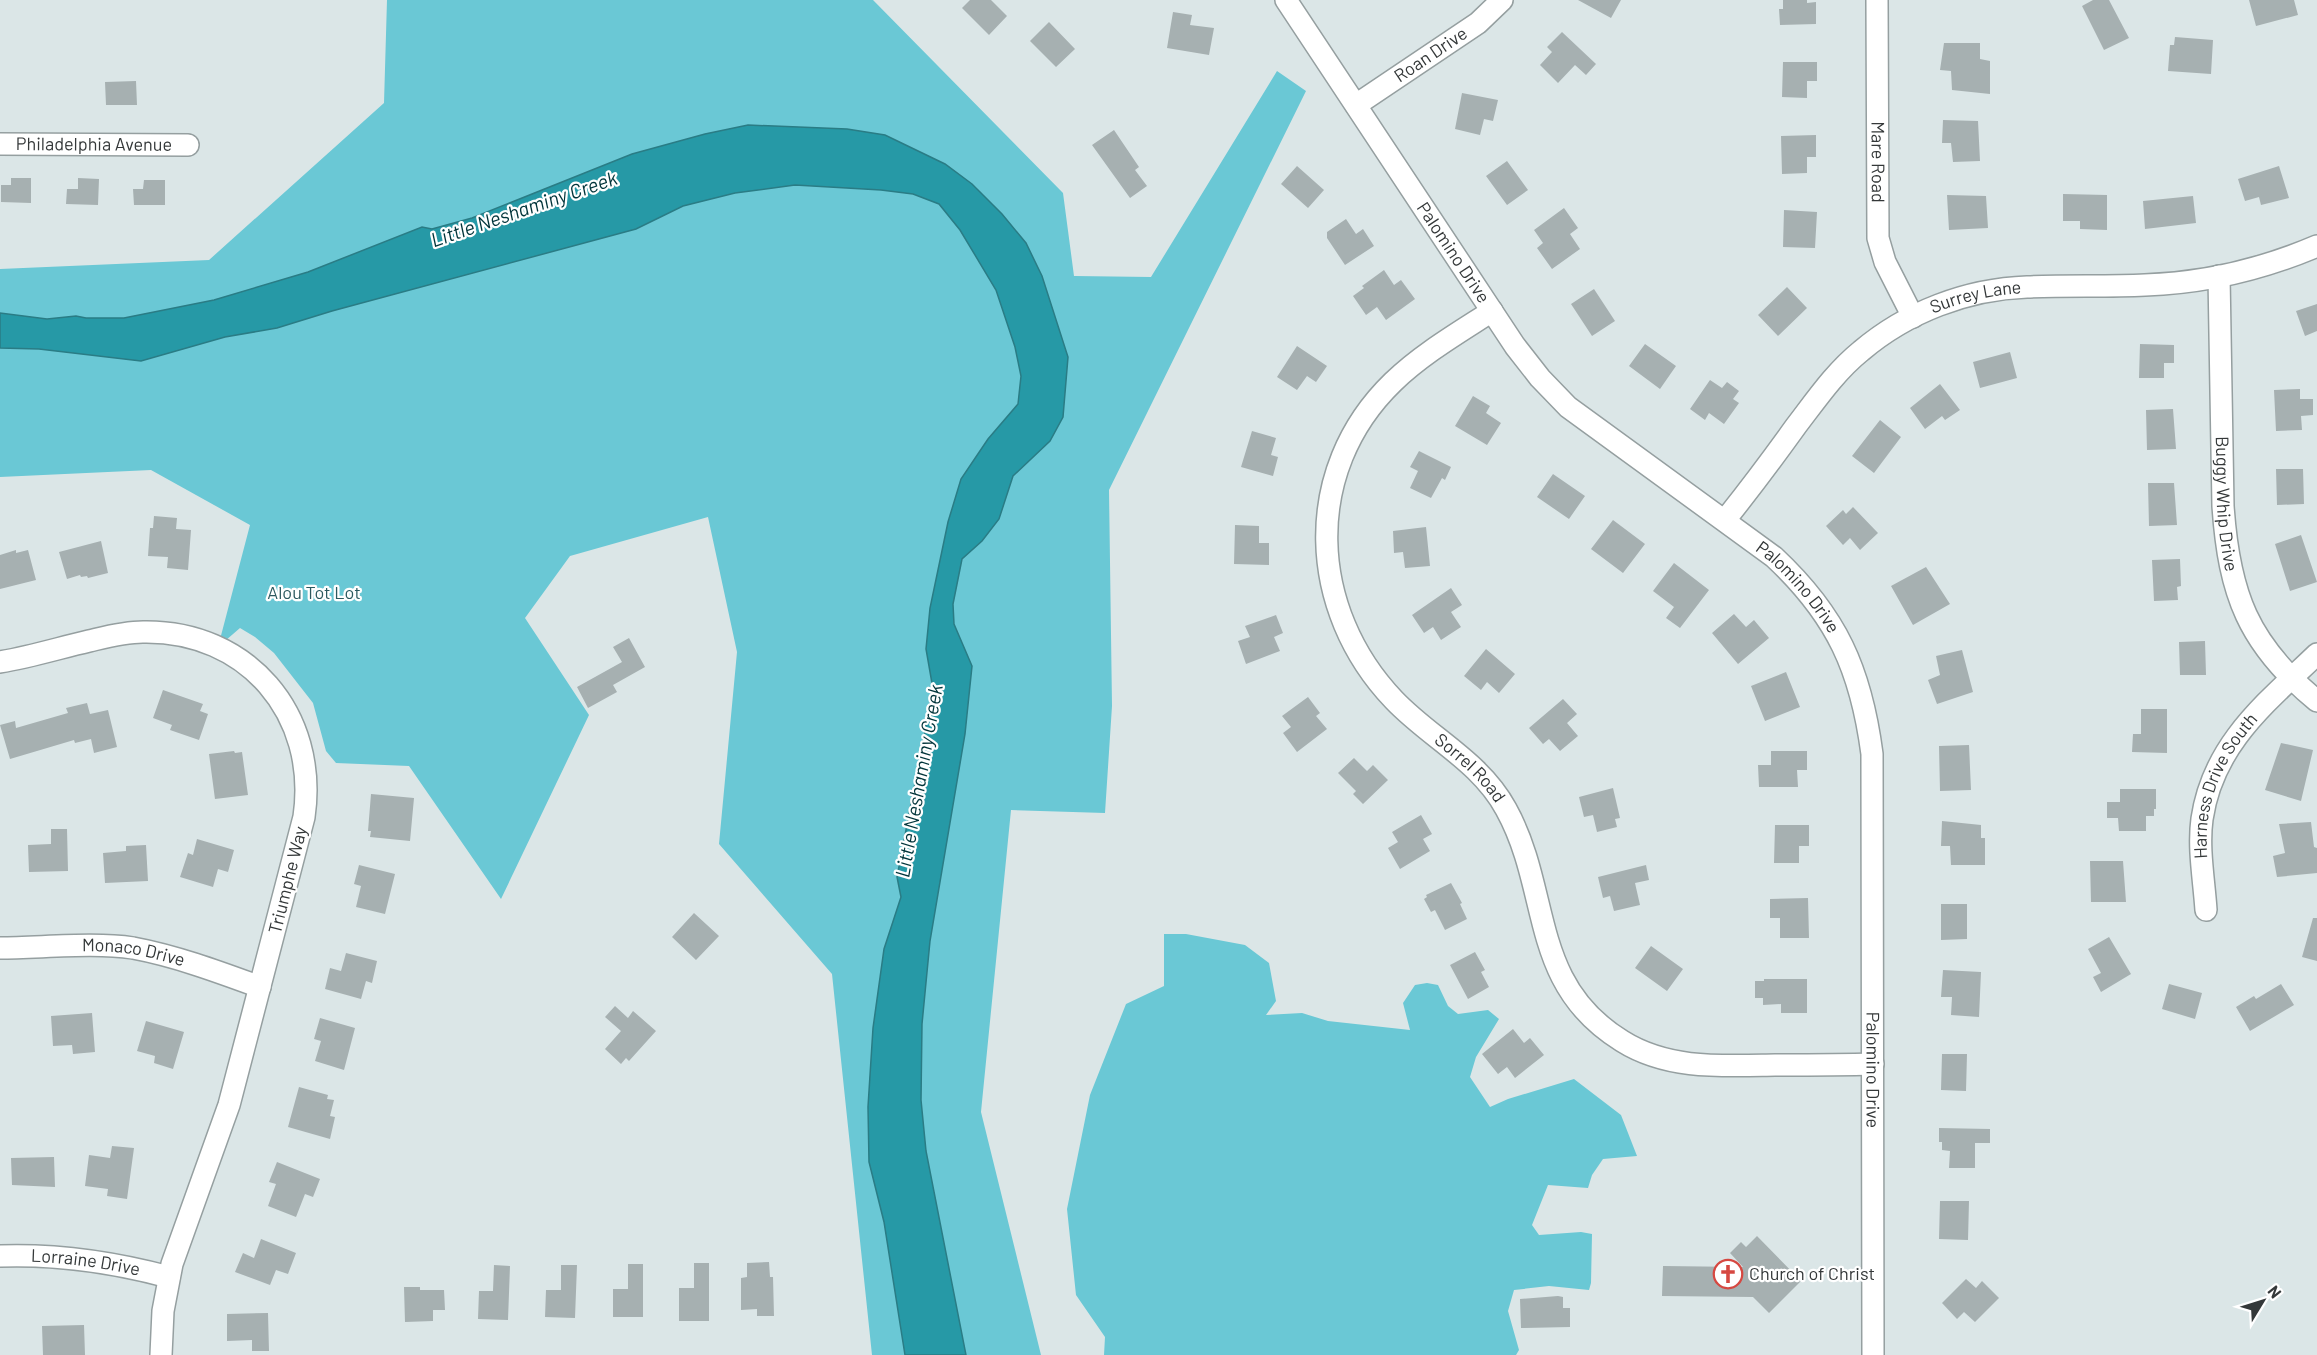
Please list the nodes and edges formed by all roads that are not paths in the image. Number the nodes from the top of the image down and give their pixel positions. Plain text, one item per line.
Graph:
1 (1286, 0) edge
2 (1502, 0) edge
3 (1877, 0) edge
4 (1356, 105) junction
5 (0, 144) edge
6 (188, 145) dead end
7 (2317, 246) edge
8 (2219, 276) junction
9 (1492, 311) junction
10 (1912, 317) junction
11 (1725, 520) junction
12 (2317, 654) edge
13 (0, 662) edge
14 (2291, 680) junction
15 (2317, 701) edge
16 (2206, 910) dead end
17 (0, 948) edge
18 (260, 987) junction
19 (1873, 1064) junction
20 (0, 1256) edge
21 (169, 1278) junction
22 (161, 1355) edge
23 (1873, 1355) edge

1 - 4 street, Palomino Drive
2 - 4 street, Roan Drive
3 - 10 street, Mare Road
4 - 9 street, Palomino Drive
5 - 6 street, Philadelphia Avenue
7 - 8 street, Surrey Lane
8 - 10 street, Surrey Lane
8 - 14 street, Buggy Whip Drive
9 - 11 street, Palomino Drive
9 - 19 street, Sorrel Road
10 - 11 street, Surrey Lane
11 - 19 street, Palomino Drive
12 - 14 street, Harness Drive South
13 - 18 street, Triumphe Way
14 - 15 street, Buggy Whip Drive
14 - 16 street, Harness Drive South
17 - 18 street, Monaco Drive
18 - 21 street, Triumphe Way
19 - 23 street, Palomino Drive
20 - 21 street, Lorraine Drive
21 - 22 street, Triumphe Way

